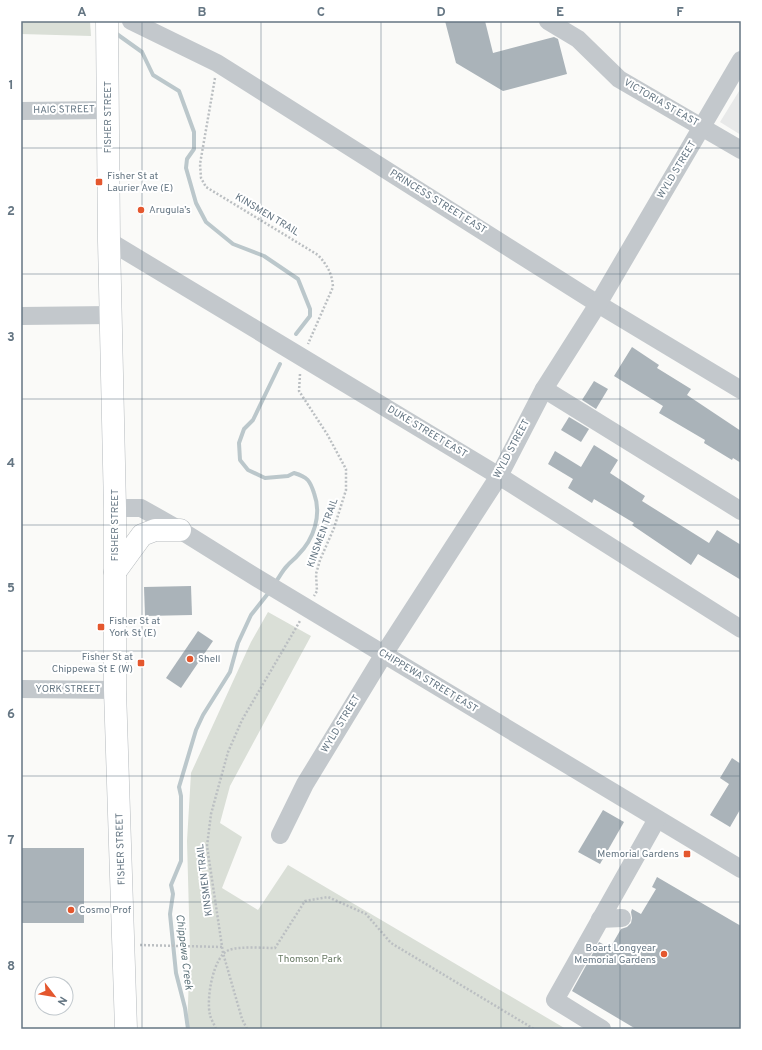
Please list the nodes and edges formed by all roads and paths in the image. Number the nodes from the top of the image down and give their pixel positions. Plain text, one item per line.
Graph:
1 (131, 21) edge
2 (548, 21) edge
3 (107, 23) edge
4 (741, 60) edge
5 (217, 63) junction
6 (108, 110) junction
7 (21, 111) edge
8 (702, 127) junction
9 (741, 150) edge
10 (109, 241) junction
11 (598, 304) junction
12 (111, 315) junction
13 (21, 316) edge
14 (303, 357) junction
15 (544, 389) junction
16 (741, 390) edge
17 (499, 476) junction
18 (116, 508) junction
19 (741, 511) edge
20 (180, 530) junction
21 (115, 572) junction
22 (308, 608) junction
23 (741, 629) edge
24 (384, 654) junction
25 (21, 689) edge
26 (115, 690) junction
27 (657, 819) junction
28 (280, 835) dead end
29 (740, 865) edge
30 (622, 918) dead end
31 (600, 919) junction
32 (161, 946) dead end
33 (222, 947) junction
34 (223, 953) junction
35 (126, 1029) edge
36 (216, 1029) edge
37 (247, 1029) edge
38 (534, 1029) edge
39 (602, 1029) edge

1 - 5 street, PRINCESS STREET EAST
2 - 8 street, VICTORIA ST EAST
3 - 6 main road, FISHER STREET
4 - 8 street, WYLD STREET
5 - 11 street, PRINCESS STREET EAST
5 - 14 path, KINSMEN TRAIL
6 - 7 street, HAIG STREET
6 - 10 main road, FISHER STREET
8 - 9 street, VICTORIA ST EAST
8 - 11 street, WYLD STREET
10 - 12 main road, FISHER STREET
10 - 14 street, DUKE STREET EAST
11 - 15 street, WYLD STREET
11 - 16 street, PRINCESS STREET EAST
12 - 13 street
12 - 18 main road, FISHER STREET
14 - 17 street, DUKE STREET EAST
14 - 22 path, KINSMEN TRAIL
15 - 17 street, WYLD STREET
15 - 19 street
17 - 23 street, DUKE STREET EAST
17 - 24 street, WYLD STREET
18 - 20 street, CHIPPEWA STREET EAST
18 - 21 main road, FISHER STREET
20 - 21 main road
20 - 22 street, CHIPPEWA STREET EAST
21 - 26 main road, FISHER STREET
22 - 24 street, CHIPPEWA STREET EAST
22 - 33 path, KINSMEN TRAIL
24 - 27 street, CHIPPEWA STREET EAST
24 - 28 street, WYLD STREET
25 - 26 street, YORK STREET
26 - 35 main road, FISHER STREET
27 - 29 street, CHIPPEWA STREET EAST
27 - 31 street
30 - 31 street
31 - 39 street
32 - 33 path
33 - 34 path, KINSMEN TRAIL
34 - 36 path
34 - 37 path, KINSMEN TRAIL
34 - 38 path

